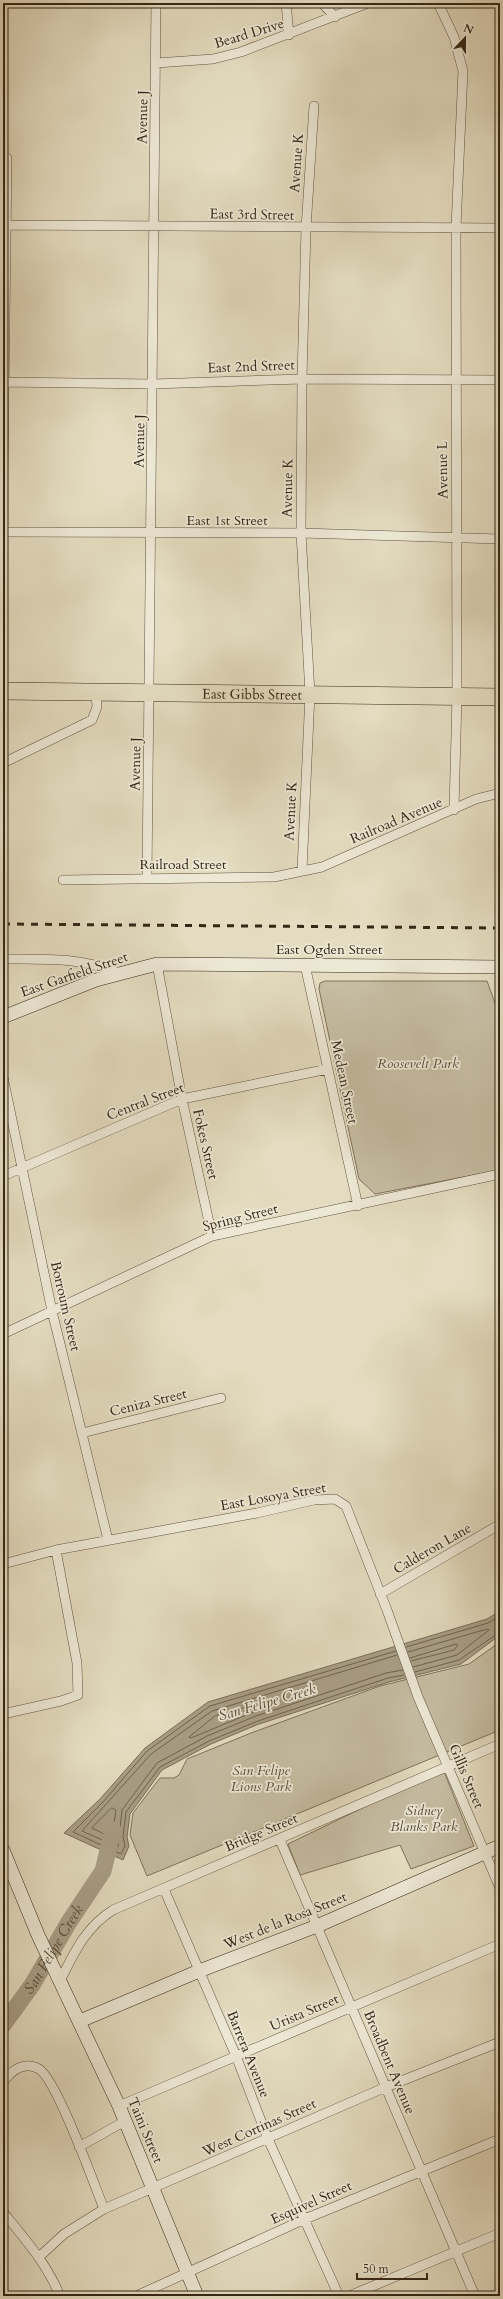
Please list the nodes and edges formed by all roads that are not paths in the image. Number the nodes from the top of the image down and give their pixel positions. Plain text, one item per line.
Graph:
1 (156, 3) edge
2 (286, 3) edge
3 (322, 3) edge
4 (368, 3) edge
5 (438, 3) edge
6 (335, 18) junction
7 (289, 35) junction
8 (156, 63) junction
9 (314, 106) dead end
10 (7, 158) dead end
11 (4, 225) edge
12 (155, 227) junction
13 (456, 227) junction
14 (306, 228) junction
15 (500, 228) edge
16 (302, 379) junction
17 (455, 380) junction
18 (500, 380) edge
19 (4, 382) edge
20 (153, 384) junction
21 (3, 476) edge
22 (3, 532) edge
23 (301, 533) junction
24 (152, 534) junction
25 (457, 539) junction
26 (500, 539) edge
27 (3, 691) edge
28 (96, 692) junction
29 (150, 693) junction
30 (310, 694) junction
31 (457, 696) junction
32 (500, 697) edge
33 (3, 763) edge
34 (500, 793) edge
35 (454, 810) junction
36 (302, 870) junction
37 (147, 878) junction
38 (63, 880) dead end
39 (3, 959) edge
40 (157, 964) junction
41 (305, 965) junction
42 (500, 966) edge
43 (119, 973) junction
44 (3, 1016) edge
45 (328, 1069) junction
46 (3, 1077) edge
47 (182, 1099) junction
48 (20, 1168) junction
49 (500, 1174) edge
50 (3, 1176) edge
51 (358, 1206) junction
52 (212, 1236) junction
53 (52, 1311) junction
54 (3, 1334) edge
55 (221, 1398) dead end
56 (82, 1433) junction
57 (498, 1526) dead end
58 (108, 1540) junction
59 (56, 1550) junction
60 (3, 1564) edge
61 (380, 1594) junction
62 (418, 1697) joint
63 (3, 1714) edge
64 (500, 1744) edge
65 (448, 1767) junction
66 (280, 1840) junction
67 (500, 1846) edge
68 (3, 1850) edge
69 (485, 1852) junction
70 (500, 1888) edge
71 (164, 1889) junction
72 (317, 1926) junction
73 (500, 1944) edge
74 (199, 1971) junction
75 (61, 1979) junction
76 (352, 2007) junction
77 (80, 2021) junction
78 (500, 2042) edge
79 (236, 2056) junction
80 (3, 2082) edge
81 (386, 2087) junction
82 (118, 2106) junction
83 (125, 2121) junction
84 (268, 2139) junction
85 (500, 2139) edge
86 (79, 2147) junction
87 (421, 2170) junction
88 (153, 2189) junction
89 (104, 2209) junction
90 (3, 2212) edge
91 (305, 2219) junction
92 (500, 2233) edge
93 (456, 2252) junction
94 (39, 2257) junction
95 (188, 2274) junction
96 (60, 2296) edge
97 (136, 2296) edge
98 (197, 2296) edge
99 (339, 2296) edge
100 (349, 2296) edge
101 (476, 2296) edge

1 - 8 street, Avenue J
2 - 7 street
3 - 6 street
4 - 6 street, Beard Drive
5 - 13 street, Avenue L
6 - 7 street, Beard Drive
7 - 8 street, Beard Drive
8 - 12 street, Avenue J
9 - 14 street, Avenue K
10 - 11 street
11 - 12 street, East 3rd Street
11 - 19 street
12 - 14 street, East 3rd Street
12 - 20 street, Avenue J
13 - 14 street, East 3rd Street
13 - 15 street, East 3rd Street
13 - 17 street, Avenue L
14 - 16 street, Avenue K
16 - 17 street, East 2nd Street
16 - 20 street, East 2nd Street
16 - 23 street, Avenue K
17 - 18 street, East 2nd Street
17 - 25 street, Avenue L
19 - 20 street, East 2nd Street
19 - 21 street
20 - 24 street, Avenue J
22 - 24 street, East 1st Street
23 - 24 street, East 1st Street
23 - 25 street, East 1st Street
23 - 30 street, Avenue K
24 - 29 street, Avenue J
25 - 26 street, East 1st Street
25 - 31 street, Avenue L
27 - 28 highway, East Gibbs Street
28 - 29 highway, East Gibbs Street
28 - 33 street
29 - 30 highway, East Gibbs Street
29 - 37 street, Avenue J
30 - 31 highway, East Gibbs Street
30 - 36 street, Avenue K
31 - 32 highway, East Gibbs Street
31 - 35 street, Avenue L
34 - 35 street, Railroad Avenue
35 - 36 street, Railroad Avenue
36 - 37 street, Railroad Street
37 - 38 street, Railroad Street
39 - 43 street
40 - 41 street, East Ogden Street
40 - 43 street, East Garfield Street
40 - 47 street, Fokes Street
41 - 42 street, East Ogden Street
41 - 45 street, Medean Street
43 - 44 street, East Garfield Street
45 - 47 street, Central Street
45 - 51 street, Medean Street
46 - 48 street, Borroum Street
47 - 48 street, Central Street
47 - 52 street, Fokes Street
48 - 50 street, Central Street
48 - 53 street, Borroum Street
49 - 51 street, Spring Street
51 - 52 street, Spring Street
52 - 53 street, Spring Street
53 - 54 street, Spring Street
53 - 56 street, Borroum Street
55 - 56 street, Ceniza Street
56 - 58 street, Borroum Street
57 - 61 street, Calderon Lane
58 - 59 street, East Losoya Street
58 - 61 street, East Losoya Street
59 - 60 street, East Losoya Street
59 - 63 street
61 - 62 street, East Losoya Street
62 - 65 street, Gillis Street
64 - 65 street, Bridge Street
65 - 66 street, Bridge Street
65 - 69 street, Gillis Street
66 - 71 street, Bridge Street
66 - 72 street, Broadbent Avenue
67 - 69 street, West de la Rosa Street
68 - 75 street, Taini Street
69 - 70 street, Gillis Street
69 - 72 street, West de la Rosa Street
71 - 74 street, Barrera Avenue
71 - 75 street, Bridge Street
72 - 74 street, West de la Rosa Street
72 - 76 street, Broadbent Avenue
73 - 76 street, Urista Street
74 - 77 street, West de la Rosa Street
74 - 79 street, Barrera Avenue
75 - 77 street, Taini Street
76 - 79 street, Urista Street
76 - 81 street, Broadbent Avenue
77 - 82 street, Taini Street
78 - 81 street, West Cortinas Street
79 - 82 street, Urista Street
79 - 84 street, Barrera Avenue
80 - 86 street
81 - 84 street, West Cortinas Street
81 - 87 street, Broadbent Avenue
82 - 83 street, Taini Street
83 - 86 street
83 - 88 street, Taini Street
84 - 88 street, West Cortinas Street
84 - 91 street, Barrera Avenue
85 - 87 street, Esquivel Street
86 - 89 street
87 - 91 street, Esquivel Street
87 - 93 street, Broadbent Avenue
88 - 89 street, West Cortinas Street
88 - 95 street, Taini Street
89 - 94 street, West Cortinas Street
90 - 94 street
91 - 95 street, Esquivel Street
91 - 99 street, Barrera Avenue
92 - 93 street
93 - 100 street
93 - 101 street, Broadbent Avenue
94 - 96 street
95 - 97 street, Esquivel Street
95 - 98 street, Taini Street

